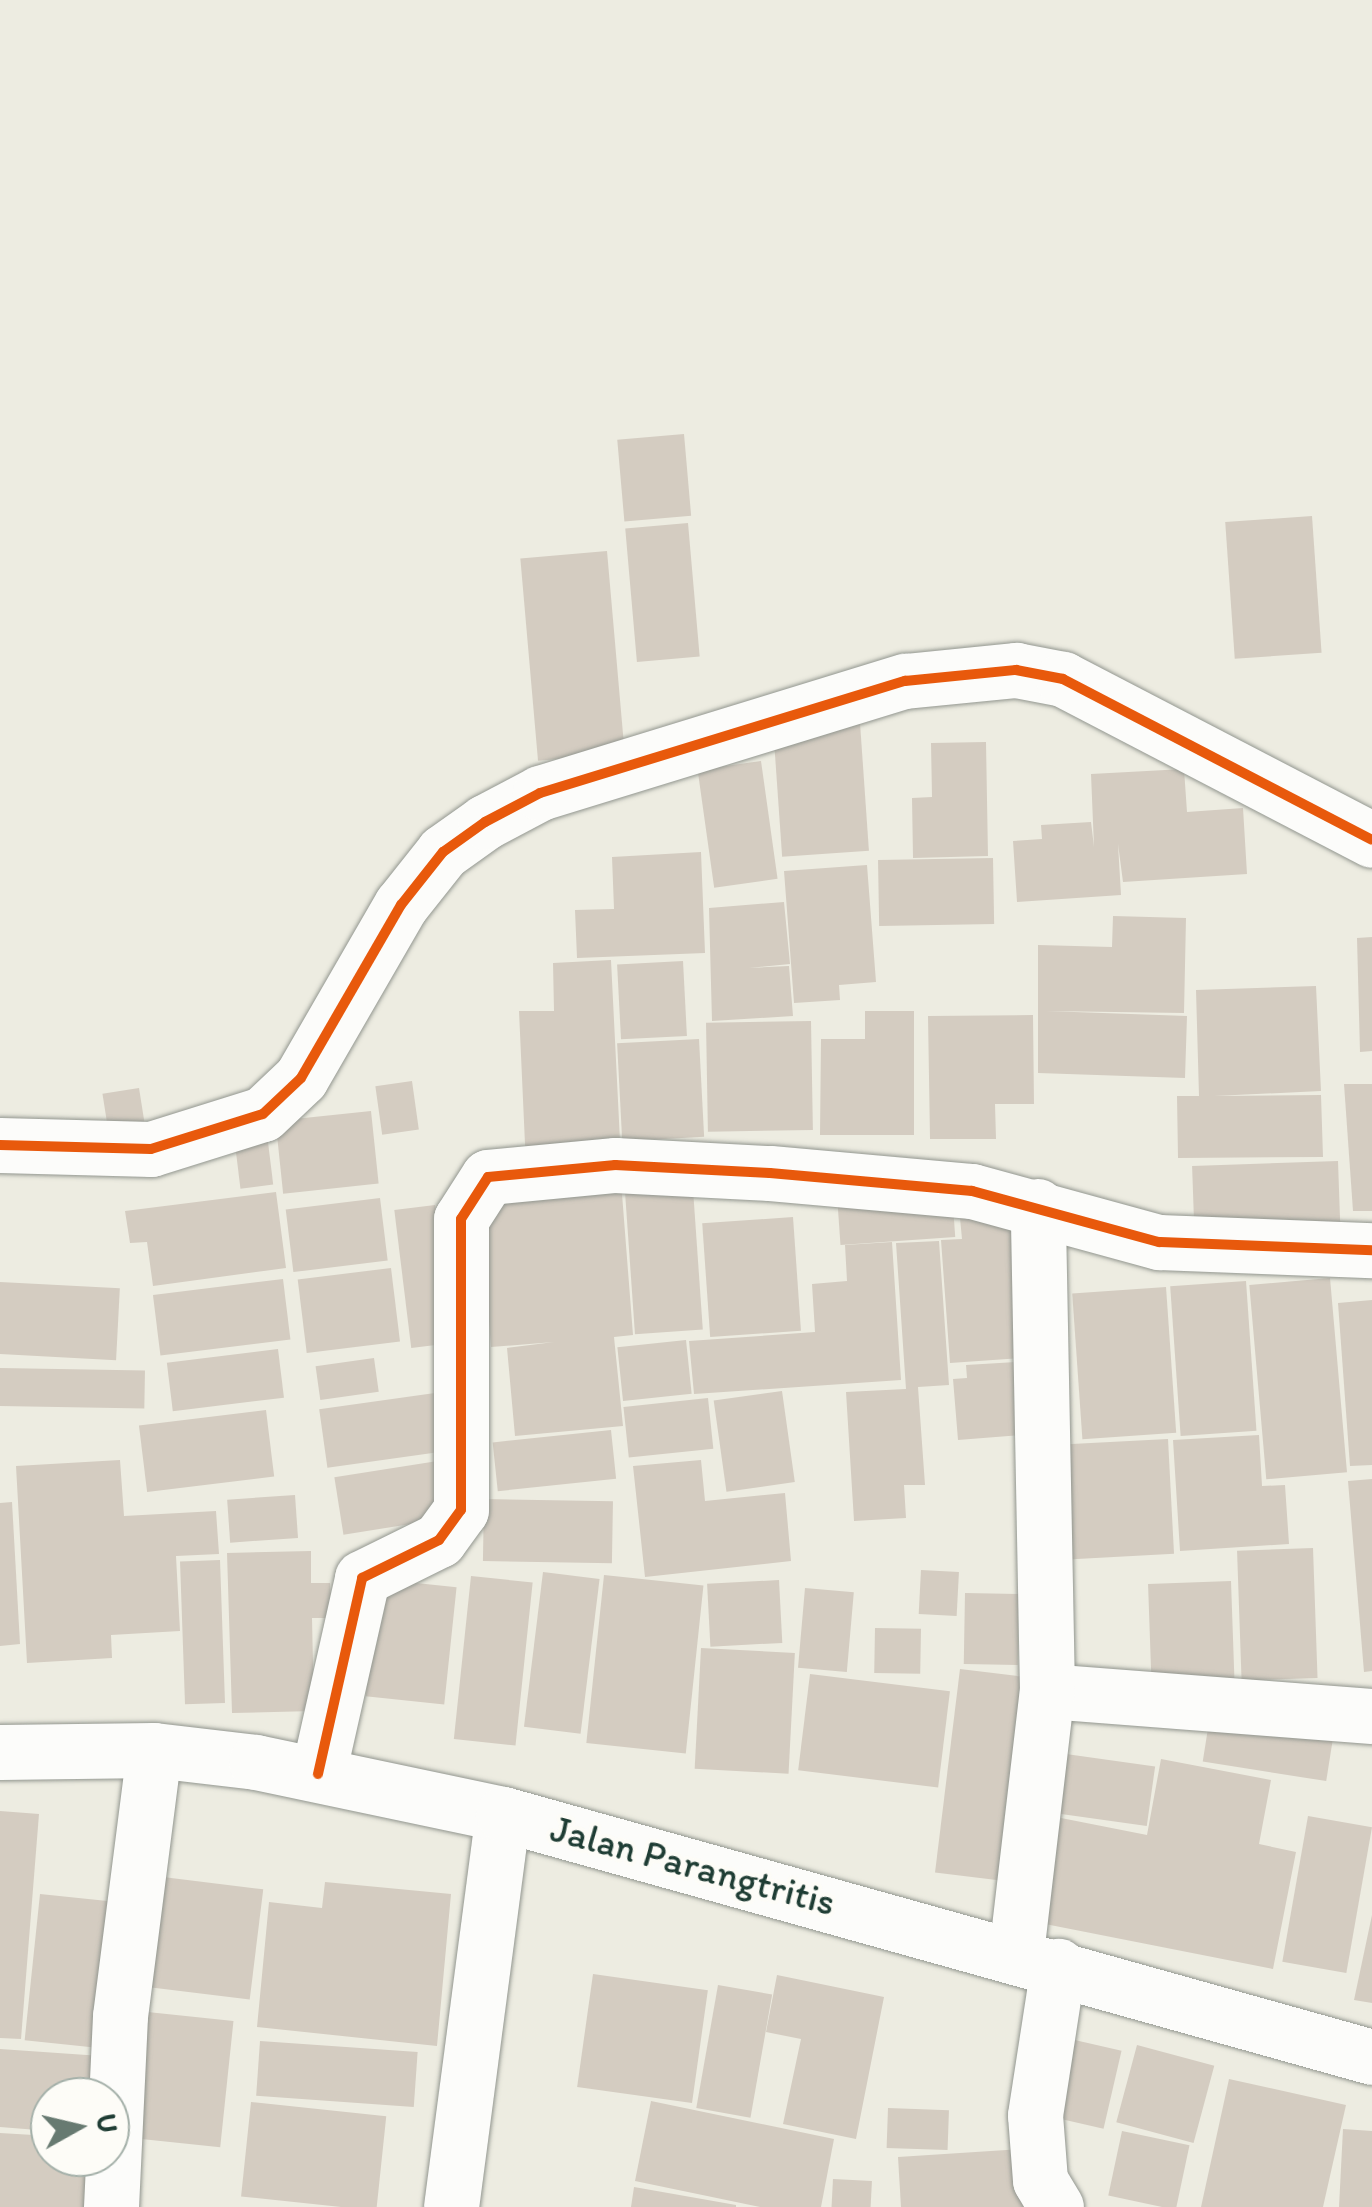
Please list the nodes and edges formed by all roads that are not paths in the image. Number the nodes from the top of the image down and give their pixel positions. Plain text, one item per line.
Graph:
1 (1372, 840) edge
2 (0, 1145) edge
3 (1038, 1206) junction
4 (1372, 1250) edge
5 (1047, 1692) junction
6 (1372, 1716) edge
7 (154, 1750) junction
8 (0, 1752) edge
9 (318, 1774) junction
10 (503, 1814) junction
11 (1037, 1959) junction
12 (1372, 2056) edge
13 (111, 2207) edge
14 (451, 2207) edge
15 (1056, 2207) edge

1 - 2 street
3 - 4 street
3 - 5 street
3 - 9 street
5 - 6 street
5 - 11 street
7 - 8 street, Jalan Parangtritis
7 - 9 street, Jalan Parangtritis
7 - 13 street
9 - 10 street, Jalan Parangtritis
10 - 11 street, Jalan Parangtritis
10 - 14 street
11 - 12 street, Jalan Parangtritis
11 - 15 street

